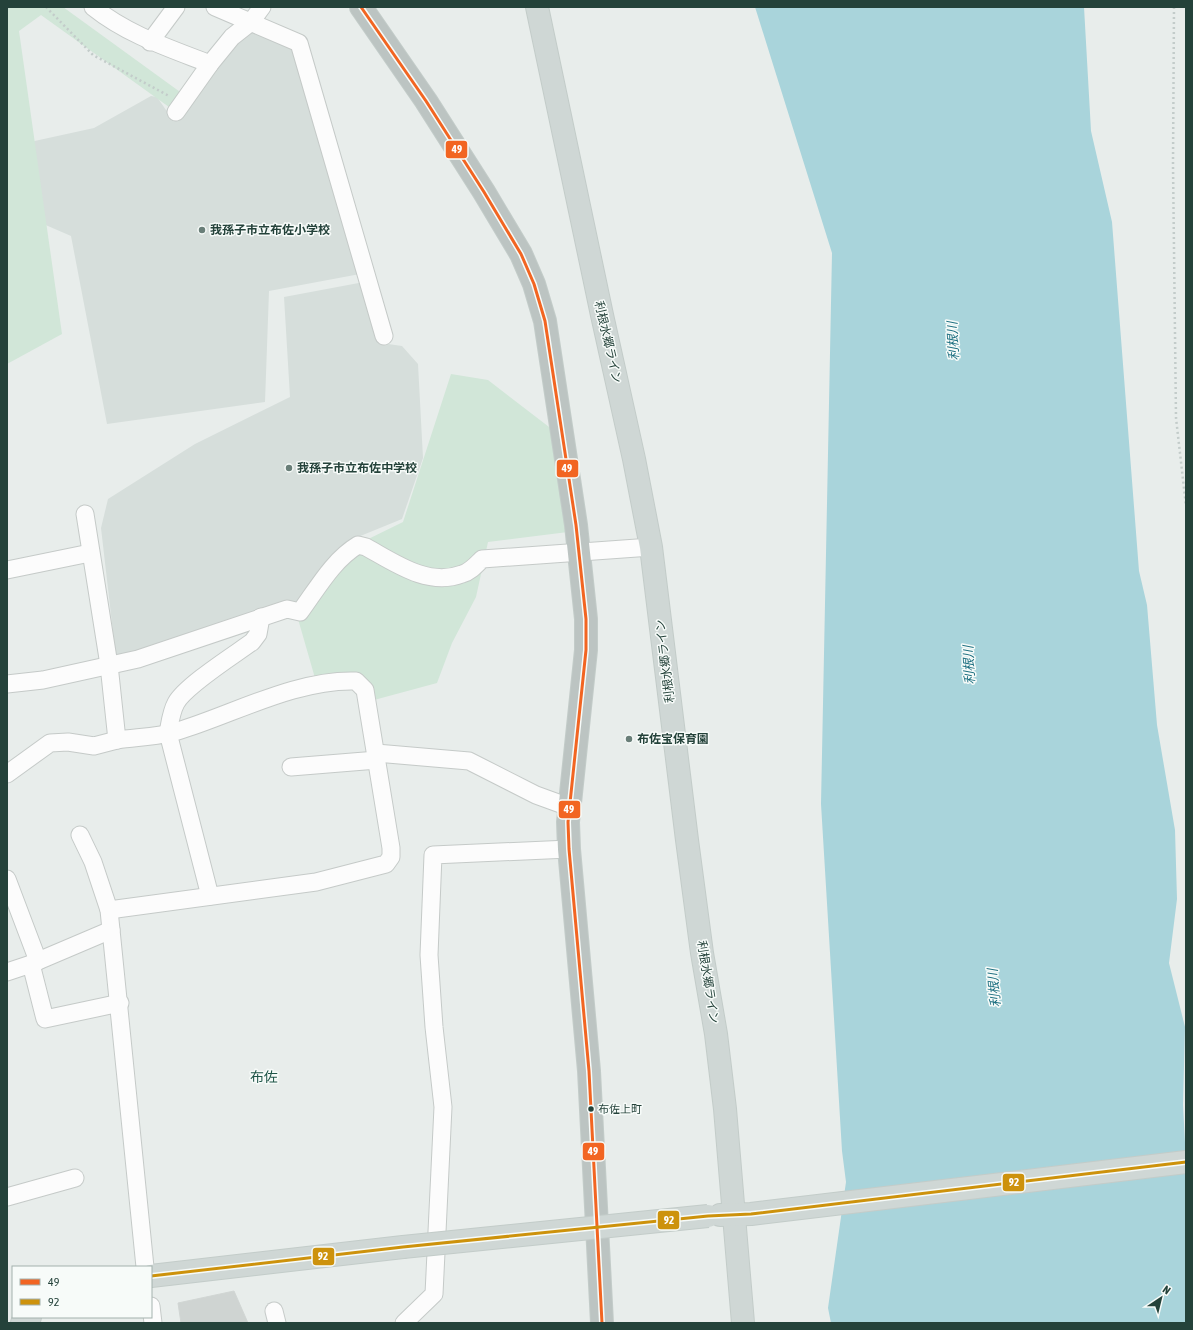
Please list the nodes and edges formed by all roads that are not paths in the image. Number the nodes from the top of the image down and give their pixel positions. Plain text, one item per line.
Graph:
1 (92, 7) edge
2 (176, 7) edge
3 (215, 7) edge
4 (262, 7) edge
5 (363, 7) edge
6 (537, 7) edge
7 (112, 13) edge
8 (251, 22) junction
9 (150, 42) junction
10 (210, 64) junction
11 (176, 112) road end
12 (384, 336) dead end
13 (85, 514) dead end
14 (651, 547) junction
15 (579, 552) junction
16 (90, 553) junction
17 (7, 570) edge
18 (261, 617) junction
19 (109, 665) junction
20 (7, 684) edge
21 (168, 733) junction
22 (117, 740) junction
23 (377, 756) junction
24 (291, 767) dead end
25 (7, 774) edge
26 (569, 807) junction
27 (80, 835) dead end
28 (569, 849) junction
29 (7, 880) edge
30 (210, 896) junction
31 (109, 910) junction
32 (111, 930) junction
33 (35, 963) junction
34 (7, 972) edge
35 (120, 1003) junction
36 (1186, 1162) edge
37 (76, 1178) dead end
38 (7, 1197) edge
39 (743, 1214) junction
40 (145, 1266) edge
41 (152, 1276) edge
42 (152, 1312) edge
43 (154, 1323) edge
44 (404, 1323) edge
45 (602, 1323) edge
46 (743, 1323) edge

1 - 7 street
2 - 9 street
3 - 8 street
4 - 8 street
5 - 15 highway
6 - 14 main road, 利根水郷ライン
7 - 9 street
8 - 10 street
8 - 12 street
9 - 10 street
10 - 11 street
13 - 16 street
14 - 15 street
14 - 39 main road, 利根水郷ライン
15 - 18 street
15 - 26 highway
16 - 17 street
16 - 19 street
18 - 19 street
18 - 21 street
19 - 20 street
19 - 22 street
21 - 22 street
21 - 23 street
21 - 30 street
22 - 25 street
23 - 24 street
23 - 26 street
23 - 30 street
26 - 28 highway
27 - 31 street
28 - 44 street
28 - 45 highway
29 - 33 street
30 - 31 street
31 - 32 street
32 - 33 street
32 - 35 street
33 - 34 street
33 - 35 street
35 - 40 street
36 - 39 main road
37 - 38 street
39 - 41 main road, bridge
39 - 46 main road, 利根水郷ライン
42 - 43 street

